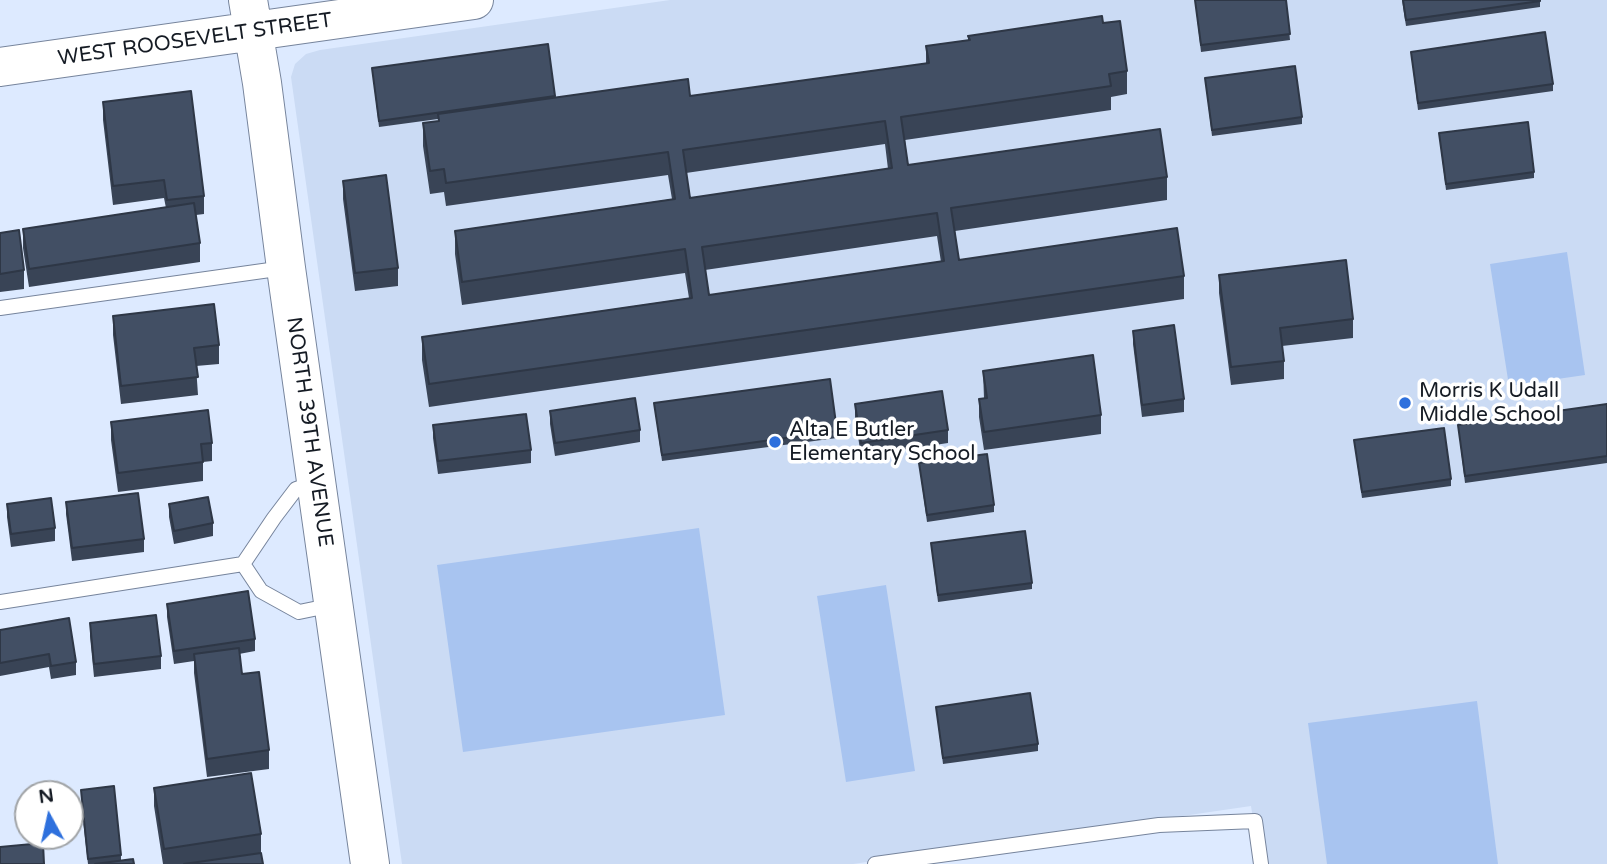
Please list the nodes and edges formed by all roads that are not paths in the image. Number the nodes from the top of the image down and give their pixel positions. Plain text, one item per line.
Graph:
1 (474, 0) edge
2 (251, 16) edge
3 (0, 67) edge
4 (286, 268) junction
5 (0, 308) edge
6 (316, 482) junction
7 (243, 564) junction
8 (0, 602) edge
9 (333, 605) junction
10 (370, 864) edge
11 (875, 864) edge
12 (1261, 864) edge

1 - 2 street, WEST ROOSEVELT STREET
2 - 3 street, WEST ROOSEVELT STREET
2 - 4 street, NORTH 39TH AVENUE
4 - 5 lane
4 - 6 street, NORTH 39TH AVENUE
6 - 7 lane
6 - 9 street, NORTH 39TH AVENUE
7 - 8 lane
7 - 9 lane
9 - 10 street, NORTH 39TH AVENUE
11 - 12 lane

